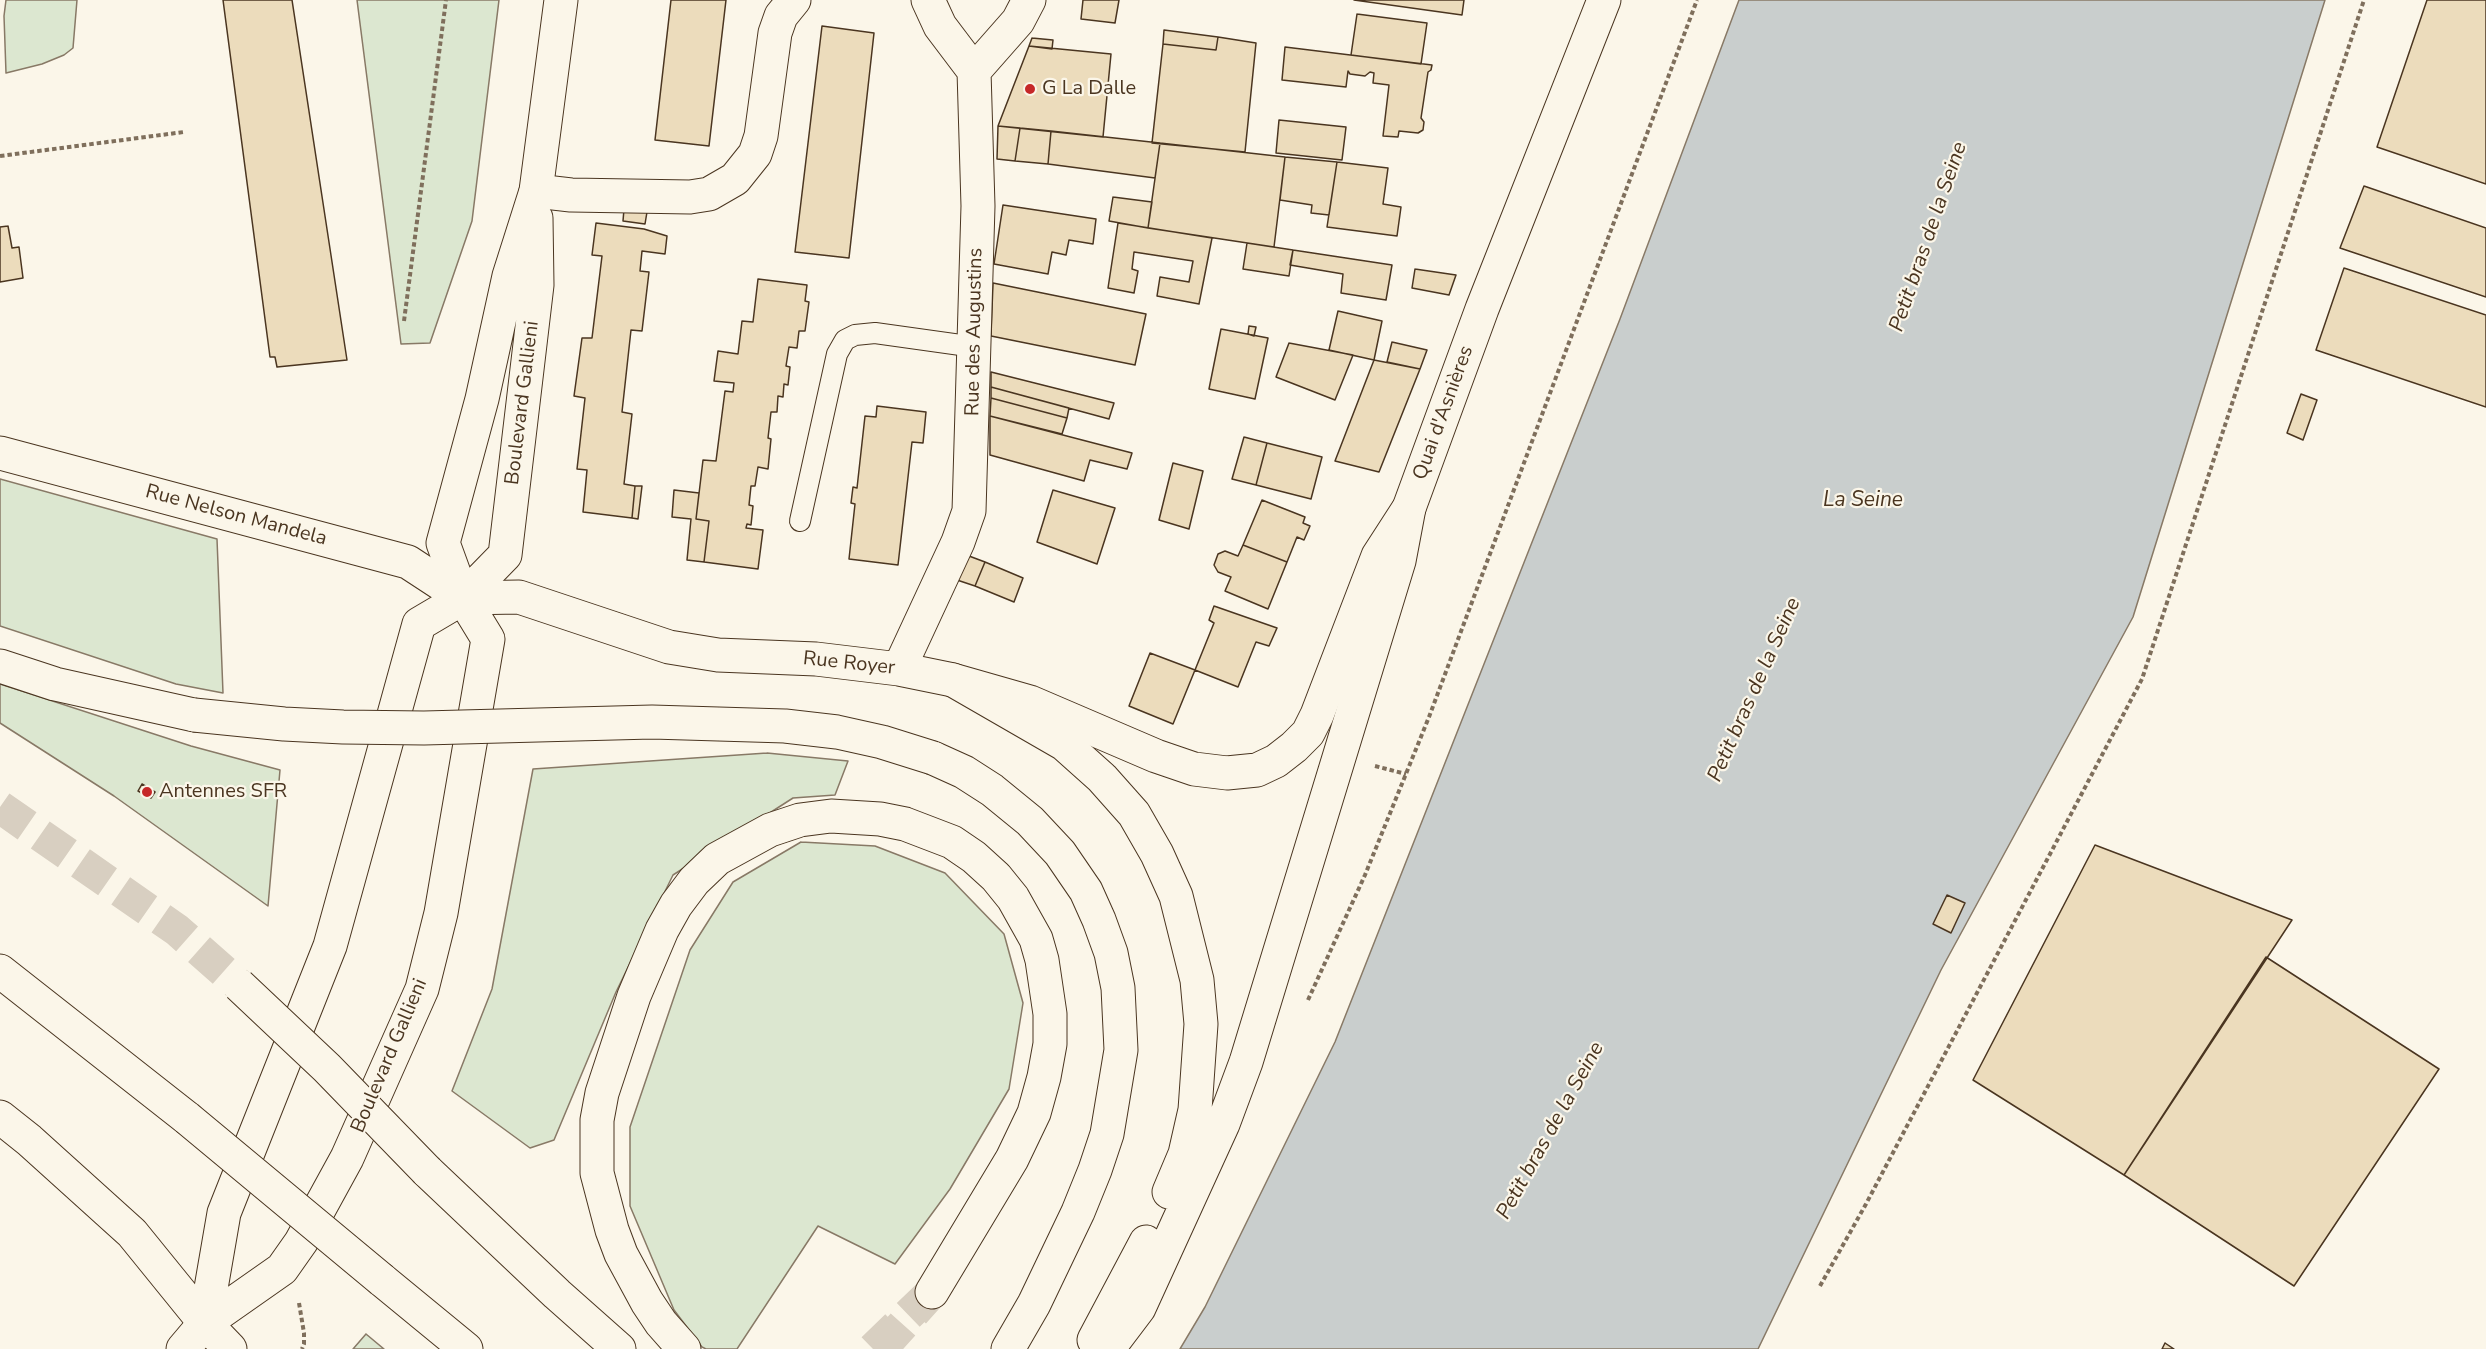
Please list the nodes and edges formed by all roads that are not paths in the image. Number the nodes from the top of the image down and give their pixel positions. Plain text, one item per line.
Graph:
1 (561, 0) edge
2 (794, 0) edge
3 (928, 0) edge
4 (1029, 0) edge
5 (1604, 0) edge
6 (974, 71) junction
7 (536, 191) junction
8 (975, 347) junction
9 (0, 453) edge
10 (1409, 507) junction
11 (800, 521) dead end
12 (463, 598) junction
13 (0, 666) edge
14 (899, 669) junction
15 (953, 680) junction
16 (1227, 773) joint
17 (0, 971) edge
18 (239, 985) tunnel mouth
19 (0, 1117) edge
20 (932, 1292) dead end
21 (205, 1323) junction
22 (183, 1349) edge
23 (230, 1349) edge
24 (247, 1349) edge
25 (466, 1349) edge
26 (619, 1349) edge
27 (684, 1349) edge
28 (1008, 1349) edge
29 (1089, 1349) edge
30 (1108, 1349) edge

1 - 7 main road, Boulevard Gallieni
2 - 7 main road
3 - 6 main road
4 - 6 main road
5 - 10 main road, Quai d'Asnières
6 - 8 main road, Rue des Augustins
7 - 12 main road, Boulevard Gallieni
7 - 12 main road, Boulevard Gallieni
8 - 11 lane
8 - 14 main road, Rue des Augustins
9 - 12 main road, Rue Nelson Mandela
10 - 16 main road, Quai d'Asnières
10 - 30 main road
12 - 14 main road, Rue Royer
12 - 21 main road, Boulevard Gallieni
12 - 21 main road, Boulevard Gallieni
13 - 28 main road, bridge
14 - 15 main road, Rue Royer
15 - 16 main road, Rue Royer
15 - 29 main road
17 - 25 main road, bridge
18 - 26 main road, bridge
19 - 21 main road
20 - 27 main road
21 - 22 main road, Boulevard Gallieni
21 - 23 main road
21 - 24 main road

